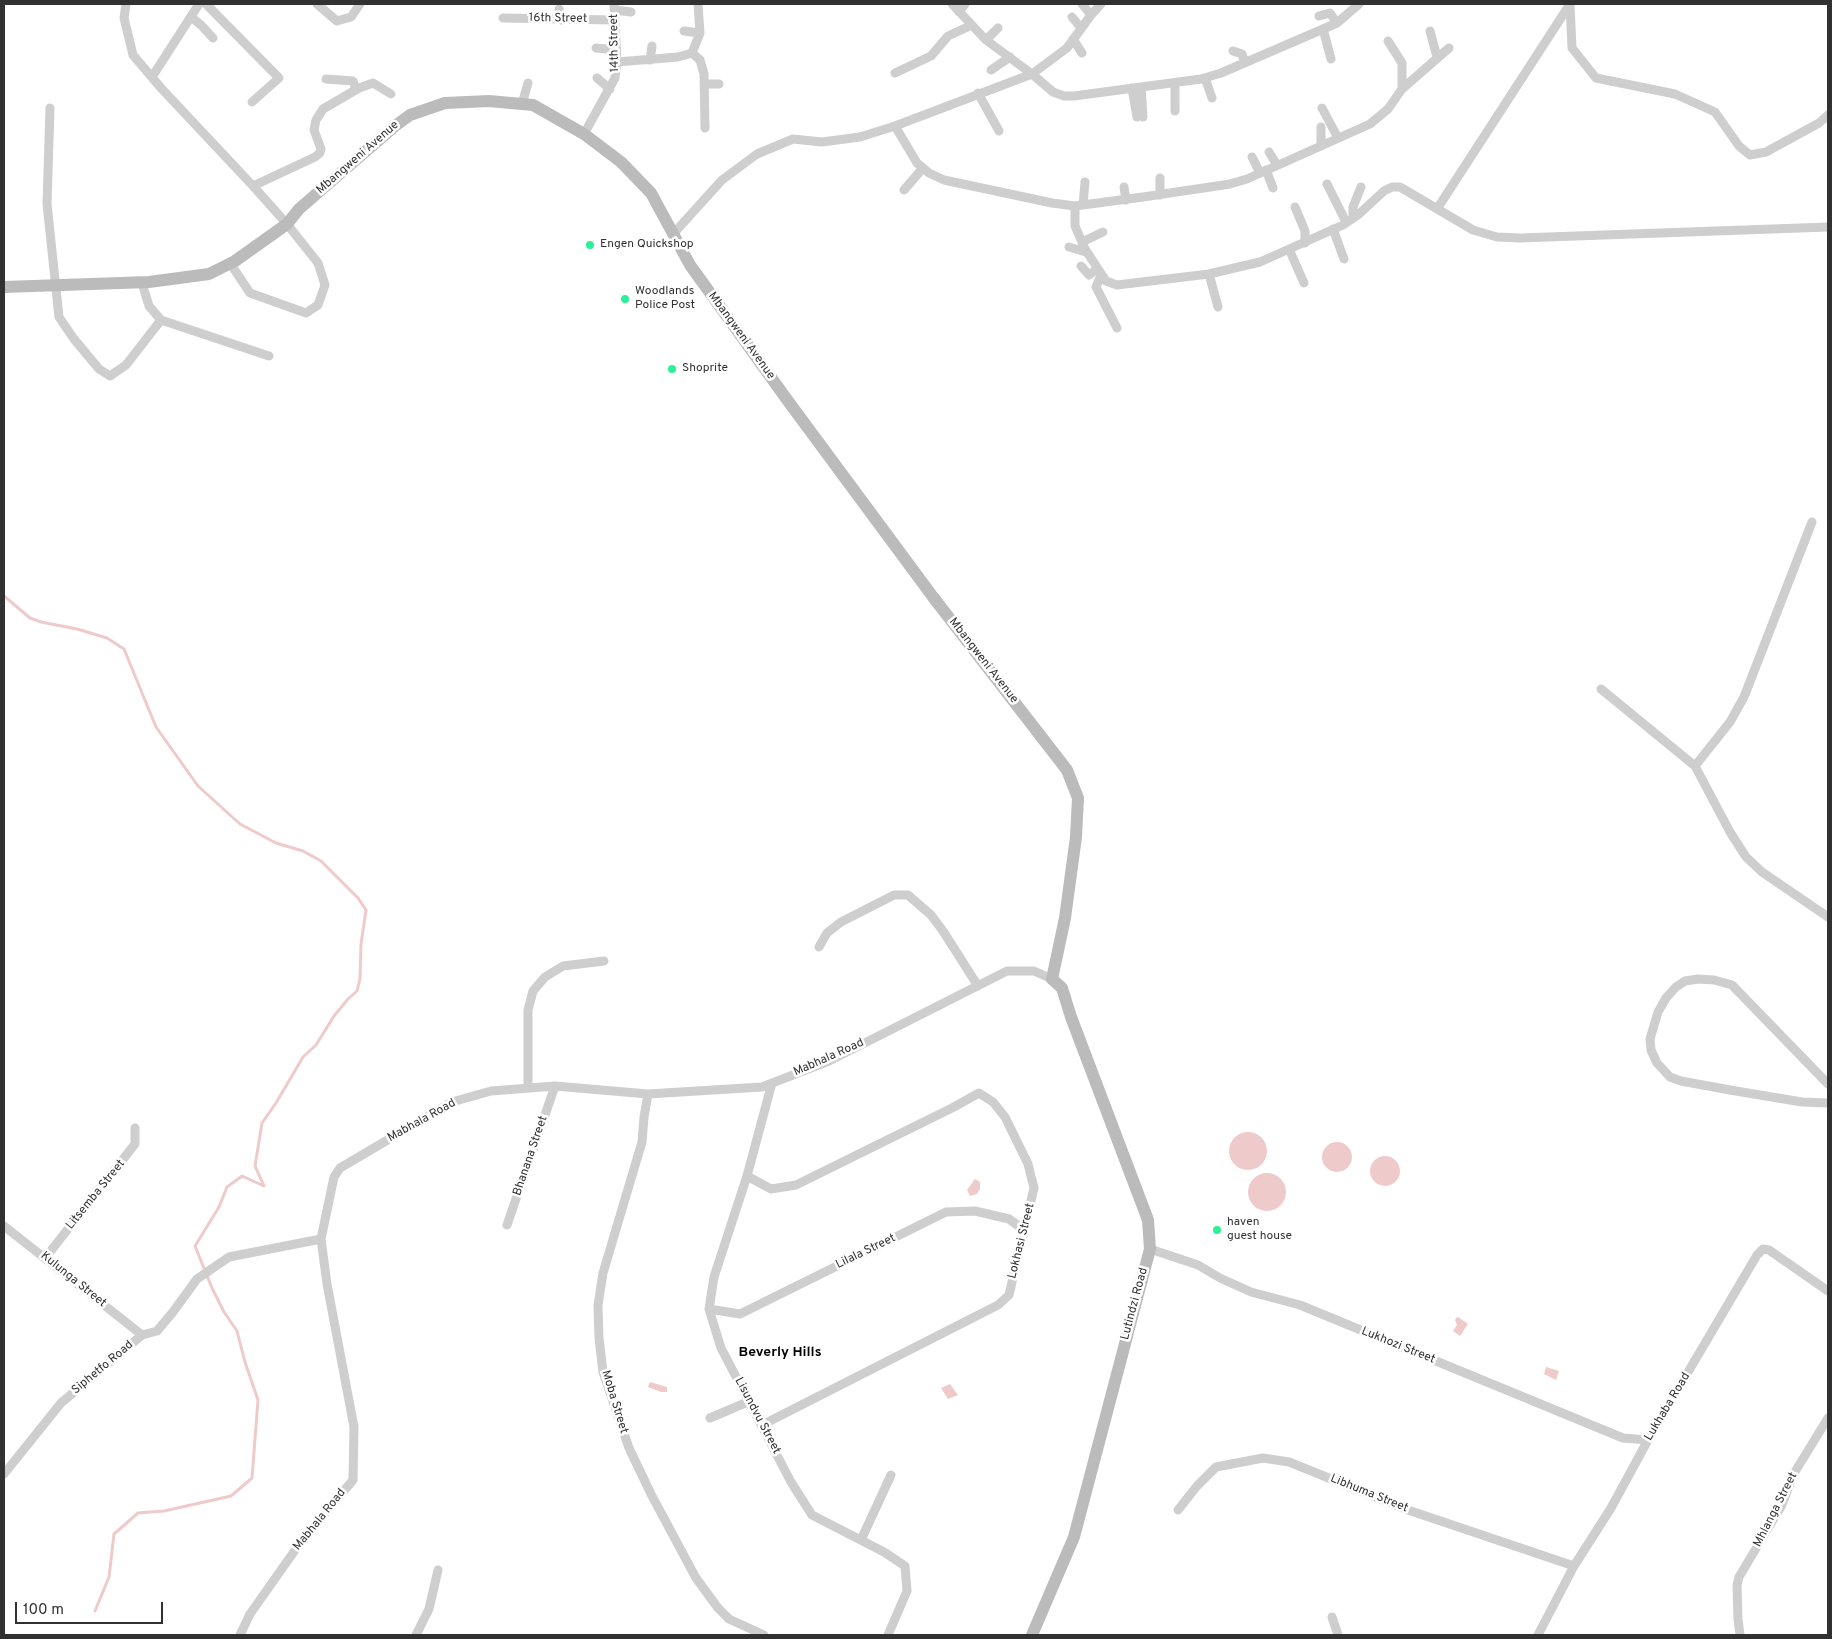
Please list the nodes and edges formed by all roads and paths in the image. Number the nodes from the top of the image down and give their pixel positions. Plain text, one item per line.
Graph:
1 (126, 4) edge
2 (200, 4) edge
3 (206, 4) edge
4 (317, 4) edge
5 (360, 4) edge
6 (698, 4) edge
7 (952, 4) edge
8 (965, 4) edge
9 (1082, 4) edge
10 (1101, 4) edge
11 (1359, 4) edge
12 (1570, 4) edge
13 (614, 5) edge
14 (559, 9) dead end
15 (511, 11) dead end
16 (631, 12) dead end
17 (960, 12) junction
18 (1090, 15) junction
19 (1319, 16) dead end
20 (191, 17) junction
21 (1072, 17) dead end
22 (503, 18) dead end
23 (518, 18) junction
24 (561, 20) junction
25 (614, 20) junction
26 (1337, 23) junction
27 (972, 25) junction
28 (998, 28) dead end
29 (1081, 28) junction
30 (1323, 29) junction
31 (684, 31) dead end
32 (1430, 31) dead end
33 (700, 32) junction
34 (213, 38) dead end
35 (1073, 39) junction
36 (986, 40) junction
37 (1388, 41) dead end
38 (652, 46) dead end
39 (596, 48) dead end
40 (1449, 48) dead end
41 (616, 50) junction
42 (1233, 50) dead end
43 (692, 53) junction
44 (1082, 53) dead end
45 (1010, 57) junction
46 (1437, 57) junction
47 (650, 60) junction
48 (1331, 60) dead end
49 (617, 62) junction
50 (1245, 63) junction
51 (990, 70) dead end
52 (895, 74) dead end
53 (1032, 74) junction
54 (152, 77) junction
55 (597, 78) dead end
56 (1205, 78) junction
57 (326, 79) dead end
58 (1175, 82) junction
59 (528, 83) dead end
60 (704, 84) junction
61 (719, 84) dead end
62 (1136, 88) junction
63 (610, 89) junction
64 (1402, 89) junction
65 (356, 90) junction
66 (978, 93) junction
67 (391, 94) dead end
68 (1212, 98) dead end
69 (252, 102) dead end
70 (522, 104) junction
71 (50, 108) dead end
72 (1322, 108) dead end
73 (1175, 110) dead end
74 (1828, 115) edge
75 (1140, 117) dead end
76 (895, 126) junction
77 (1321, 127) dead end
78 (704, 128) dead end
79 (999, 131) dead end
80 (584, 134) junction
81 (1338, 138) junction
82 (1321, 146) junction
83 (1270, 152) dead end
84 (1252, 157) dead end
85 (1277, 165) junction
86 (923, 168) junction
87 (1263, 171) junction
88 (1160, 178) dead end
89 (1085, 182) dead end
90 (1327, 184) dead end
91 (253, 186) junction
92 (1124, 187) dead end
93 (1361, 187) dead end
94 (1273, 188) dead end
95 (904, 190) dead end
96 (1160, 195) junction
97 (1126, 200) junction
98 (1079, 205) junction
99 (1295, 207) dead end
100 (1437, 209) junction
101 (1350, 220) junction
102 (287, 224) junction
103 (1828, 227) edge
104 (1333, 229) junction
105 (1103, 232) dead end
106 (674, 233) junction
107 (1082, 242) junction
108 (1305, 243) junction
109 (1069, 247) dead end
110 (1290, 249) junction
111 (1086, 252) junction
112 (1344, 259) dead end
113 (230, 263) junction
114 (1081, 266) dead end
115 (1099, 272) junction
116 (1209, 274) junction
117 (142, 283) junction
118 (1304, 283) dead end
119 (56, 286) junction
120 (4, 287) edge
121 (1218, 307) dead end
122 (161, 320) junction
123 (1117, 328) dead end
124 (269, 356) dead end
125 (1812, 522) dead end
126 (1601, 689) dead end
127 (1696, 766) junction
128 (1828, 917) edge
129 (819, 947) dead end
130 (604, 960) dead end
131 (1052, 979) junction
132 (978, 986) junction
133 (772, 1083) junction
134 (1828, 1084) edge
135 (555, 1086) junction
136 (528, 1088) junction
137 (648, 1094) junction
138 (1828, 1103) edge
139 (136, 1128) dead end
140 (747, 1176) junction
141 (4, 1226) edge
142 (507, 1226) dead end
143 (1022, 1232) junction
144 (321, 1239) junction
145 (1150, 1249) junction
146 (46, 1257) junction
147 (1828, 1291) edge
148 (709, 1309) junction
149 (142, 1335) junction
150 (750, 1401) junction
151 (710, 1418) dead end
152 (1828, 1418) edge
153 (762, 1425) junction
154 (1648, 1440) junction
155 (4, 1474) edge
156 (891, 1475) dead end
157 (1178, 1510) dead end
158 (862, 1540) junction
159 (1574, 1566) junction
160 (438, 1570) dead end
161 (1332, 1617) dead end
162 (240, 1635) edge
163 (416, 1635) edge
164 (764, 1635) edge
165 (888, 1635) edge
166 (1032, 1635) edge
167 (1338, 1635) edge
168 (1538, 1635) edge
169 (1740, 1635) edge

1 - 54 street
2 - 20 street
3 - 69 street
4 - 5 street
6 - 33 street
7 - 17 street
8 - 17 street
9 - 18 street
10 - 18 street
11 - 26 street
12 - 74 street
12 - 100 street
13 - 16 street
13 - 25 street, 14th Street
14 - 24 street
15 - 23 street
17 - 27 street
18 - 29 street
19 - 26 street
20 - 34 street
20 - 54 street
21 - 29 street
22 - 23 street, 16th Street
23 - 24 street, 16th Street
24 - 25 street, 16th Street
25 - 41 street, 14th Street
26 - 30 street
27 - 36 street
27 - 52 street
28 - 36 street
29 - 35 street
30 - 48 street
30 - 50 street
31 - 33 street
32 - 46 street
33 - 43 street
35 - 44 street
35 - 53 street
36 - 45 street
37 - 64 street
38 - 47 street
39 - 41 street
40 - 46 street
41 - 49 street, 14th Street
42 - 50 street
43 - 47 street
43 - 60 street
45 - 51 street
45 - 53 street
46 - 64 street
47 - 49 street
49 - 63 street, 14th Street
50 - 56 street
53 - 62 street
53 - 66 street
54 - 91 street
55 - 63 street
56 - 58 street
56 - 68 street
57 - 65 street
58 - 62 street
58 - 73 street
59 - 70 street
60 - 61 street
60 - 78 street
62 - 75 street
63 - 80 street, 14th Street
64 - 81 street
65 - 67 street
65 - 91 street
66 - 76 street
66 - 79 street
70 - 80 street, Mbangweni Avenue
70 - 102 street, Mbangweni Avenue
71 - 119 street
72 - 81 street
76 - 86 street
76 - 106 street
77 - 82 street
80 - 106 street, Mbangweni Avenue
81 - 82 street
82 - 85 street
83 - 85 street
84 - 87 street
85 - 87 street
86 - 95 street
86 - 98 street
87 - 94 street
87 - 96 street
88 - 96 street
89 - 98 street
90 - 101 street
91 - 102 street
92 - 97 street
93 - 101 street
96 - 97 street
97 - 98 street
98 - 107 street
99 - 108 street
100 - 101 street
100 - 103 street
101 - 104 street
102 - 113 street, Mbangweni Avenue
102 - 113 street
104 - 108 street
104 - 112 street
105 - 107 street
106 - 131 street, Mbangweni Avenue
107 - 111 street
108 - 110 street
109 - 111 street
110 - 116 street
110 - 118 street
111 - 115 street
113 - 117 street, Mbangweni Avenue
114 - 115 street
115 - 116 street
115 - 123 street
116 - 121 street
117 - 119 street, Mbangweni Avenue
117 - 122 street
119 - 120 street, Mbangweni Avenue
119 - 122 street
122 - 124 street
125 - 127 street
126 - 127 street
127 - 128 street
129 - 132 street
130 - 136 street
131 - 132 street, Mabhala Road
131 - 145 street, Lutindzi Road
132 - 133 street, Mabhala Road
133 - 137 street, Mabhala Road
133 - 140 street, Lisundvu Street
134 - 138 street
135 - 136 street, Mabhala Road
135 - 137 street, Mabhala Road
135 - 142 street, Bhanana Street
136 - 144 street, Mabhala Road
137 - 164 street, Moba Street
139 - 146 street, Litsemba Street
140 - 143 street, Lokhasi Street
140 - 148 street, Lisundvu Street
141 - 146 street, Kulunga Street
143 - 148 street, Lilala Street
143 - 153 street, Lokhasi Street
144 - 149 street, Siphetfo Road
144 - 162 street, Mabhala Road
145 - 154 street, Lukhozi Street
145 - 166 street, Lutindzi Road
146 - 149 street, Kulunga Street
147 - 154 street, Lukhaba Road
148 - 150 street, Lisundvu Street
149 - 155 street, Siphetfo Road
150 - 151 street
150 - 153 street, Lisundvu Street
152 - 169 street, Mhlanga Street
153 - 158 street, Lisundvu Street
154 - 159 street, Lukhaba Road
156 - 158 street
157 - 159 street, Libhuma Street
158 - 165 street, Lisundvu Street
159 - 168 street, Lukhaba Road
160 - 163 street
161 - 167 street

